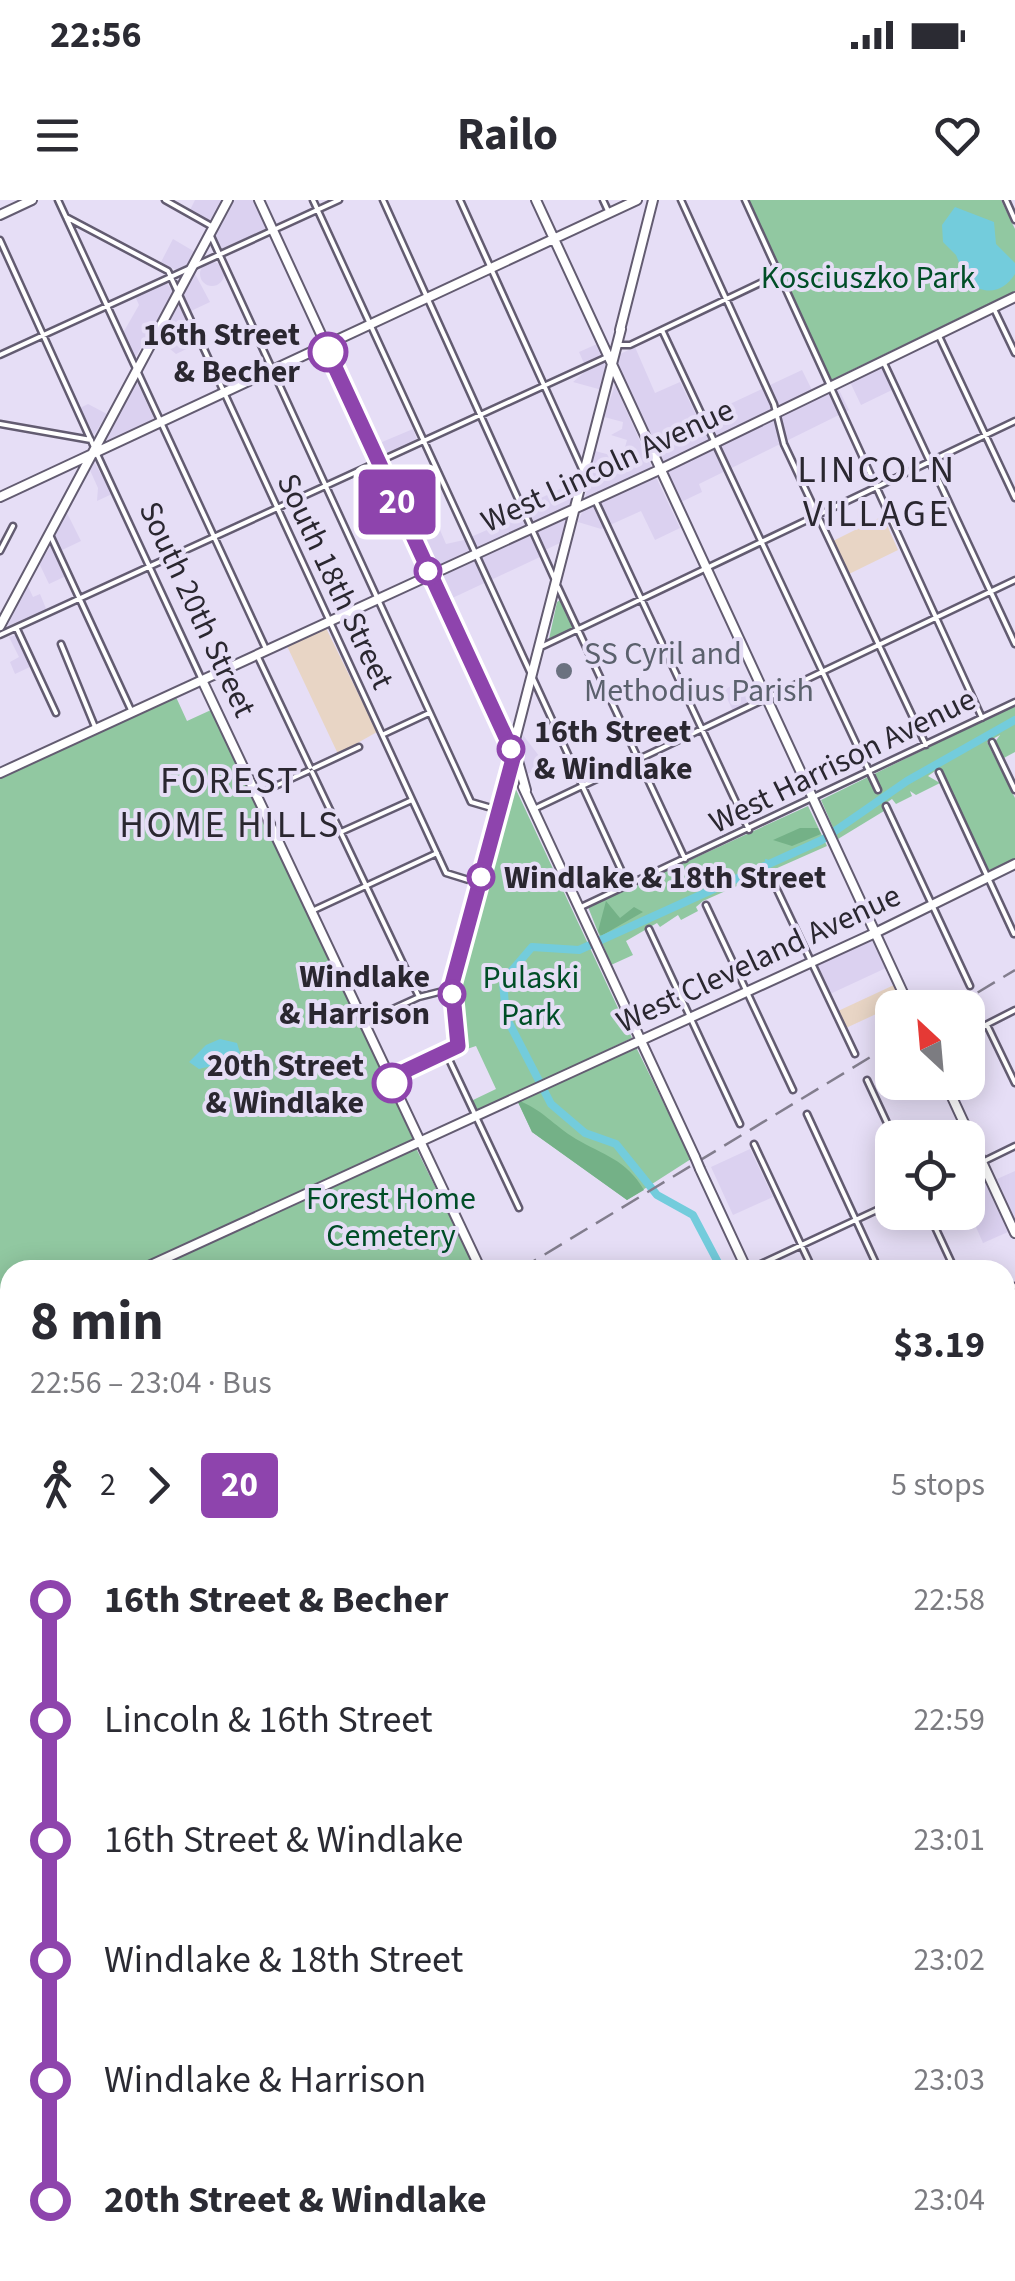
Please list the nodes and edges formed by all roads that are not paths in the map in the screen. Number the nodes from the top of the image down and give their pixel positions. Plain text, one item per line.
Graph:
1 (32, 200) edge
2 (58, 200) edge
3 (166, 200) edge
4 (228, 200) edge
5 (259, 200) edge
6 (314, 200) edge
7 (338, 200) edge
8 (383, 200) edge
9 (460, 200) edge
10 (536, 200) edge
11 (603, 200) edge
12 (637, 200) edge
13 (653, 200) edge
14 (680, 200) edge
15 (745, 200) edge
16 (1006, 200) edge
17 (318, 210) junction
18 (609, 213) junction
19 (0, 214) edge
20 (66, 217) junction
21 (1015, 220) edge
22 (212, 230) junction
23 (273, 230) junction
24 (0, 240) edge
25 (554, 240) junction
26 (220, 255) junction
27 (193, 267) junction
28 (491, 269) junction
29 (778, 274) junction
30 (171, 276) junction
31 (178, 292) junction
32 (1015, 296) edge
33 (428, 299) junction
34 (726, 299) junction
35 (107, 306) junction
36 (993, 307) junction
37 (370, 326) junction
38 (621, 329) junction
39 (662, 330) junction
40 (938, 334) junction
41 (44, 335) junction
42 (620, 345) junction
43 (326, 346) junction
44 (1015, 352) edge
45 (0, 355) edge
46 (607, 356) junction
47 (882, 361) junction
48 (612, 368) junction
49 (136, 370) junction
50 (273, 371) junction
51 (544, 386) junction
52 (829, 387) junction
53 (225, 393) junction
54 (775, 414) junction
55 (480, 416) junction
56 (1015, 421) edge
57 (160, 422) junction
58 (0, 424) edge
59 (986, 436) junction
60 (91, 440) junction
61 (423, 442) junction
62 (714, 444) junction
63 (95, 450) junction
64 (379, 462) junction
65 (930, 462) junction
66 (659, 470) junction
67 (585, 472) junction
68 (326, 486) junction
69 (874, 489) junction
70 (0, 497) edge
71 (1015, 498) edge
72 (595, 500) junction
73 (576, 508) junction
74 (278, 509) junction
75 (818, 517) junction
76 (13, 526) dead end
77 (531, 529) junction
78 (50, 533) junction
79 (215, 538) junction
80 (762, 544) junction
81 (0, 550) edge
82 (474, 555) junction
83 (151, 568) junction
84 (706, 571) junction
85 (430, 576) junction
86 (1015, 580) edge
87 (556, 583) junction
88 (991, 592) junction
89 (80, 600) junction
90 (378, 600) junction
91 (643, 600) junction
92 (936, 619) junction
93 (330, 622) junction
94 (0, 626) edge
95 (17, 629) junction
96 (578, 630) junction
97 (0, 635) edge
98 (61, 644) dead end
99 (1015, 644) edge
100 (543, 646) junction
101 (879, 647) junction
102 (262, 653) junction
103 (824, 674) junction
104 (202, 680) junction
105 (533, 680) junction
106 (767, 701) junction
107 (1015, 702) edge
108 (132, 712) junction
109 (56, 713) dead end
110 (430, 713) junction
111 (982, 718) junction
112 (96, 730) junction
113 (704, 731) junction
114 (382, 734) junction
115 (992, 742) dead end
116 (926, 745) junction
117 (359, 747) dead end
118 (514, 755) junction
119 (640, 760) junction
120 (311, 769) junction
121 (2, 770) edge
122 (938, 772) dead end
123 (870, 773) junction
124 (506, 782) junction
125 (584, 786) junction
126 (524, 788) junction
127 (878, 790) dead end
128 (1015, 790) edge
129 (256, 794) junction
130 (412, 800) junction
131 (813, 800) junction
132 (886, 806) dead end
133 (533, 809) junction
134 (499, 810) junction
135 (749, 830) junction
136 (341, 832) junction
137 (437, 852) junction
138 (685, 859) junction
139 (1015, 864) edge
140 (772, 877) dead end
141 (987, 878) junction
142 (480, 883) junction
143 (366, 886) junction
144 (628, 886) junction
145 (706, 905) dead end
146 (932, 905) junction
147 (579, 908) junction
148 (312, 912) junction
149 (649, 929) dead end
150 (875, 933) junction
151 (1014, 934) edge
152 (811, 962) junction
153 (970, 986) dead end
154 (452, 989) junction
155 (902, 990) edge
156 (747, 992) junction
157 (418, 996) junction
158 (1015, 1010) edge
159 (690, 1017) junction
160 (364, 1022) junction
161 (987, 1024) joint
162 (641, 1040) junction
163 (446, 1053) junction
164 (855, 1054) dead end
165 (390, 1078) junction
166 (867, 1080) dead end
167 (1015, 1084) edge
168 (793, 1090) dead end
169 (806, 1114) dead end
170 (475, 1116) junction
171 (886, 1120) edge
172 (740, 1124) dead end
173 (420, 1142) junction
174 (754, 1144) dead end
175 (1015, 1146) edge
176 (985, 1161) edge
177 (985, 1168) edge
178 (519, 1208) dead end
179 (875, 1211) edge
180 (856, 1220) junction
181 (936, 1230) edge
182 (1015, 1233) edge
183 (801, 1245) junction
184 (162, 1260) edge
185 (476, 1260) edge
186 (743, 1260) edge
187 (769, 1260) edge
188 (808, 1260) edge
189 (875, 1260) edge
190 (950, 1260) edge

1 - 19 street
2 - 20 street
3 - 22 street
4 - 22 street
5 - 23 street
6 - 17 street
7 - 17 street
8 - 33 street
9 - 28 street
10 - 25 street
11 - 18 street
12 - 18 street
13 - 38 street
14 - 34 street
15 - 29 street
16 - 21 street
17 - 23 street
17 - 37 street
18 - 25 street
20 - 30 street
20 - 35 street
22 - 26 street
22 - 27 street
23 - 26 street
23 - 43 street
24 - 41 street, South 20th Street
25 - 28 street
25 - 46 street
26 - 27 street
26 - 50 street
27 - 30 street
27 - 31 street
28 - 33 street
28 - 51 street
29 - 34 street
29 - 52 street
30 - 31 street, South 18th Street
30 - 35 street
31 - 49 street
31 - 53 street, South 18th Street
32 - 36 street, West Lincoln Avenue
33 - 37 street
33 - 55 street
34 - 39 street
34 - 54 street
35 - 41 street
35 - 49 street
36 - 40 street, West Lincoln Avenue
36 - 44 street
37 - 43 street
37 - 61 street
38 - 42 street
38 - 48 street
39 - 42 street
39 - 62 street
40 - 47 street, West Lincoln Avenue
40 - 59 street
41 - 45 street
41 - 60 street, South 20th Street
42 - 48 street
43 - 50 street
43 - 64 street
46 - 48 street
46 - 51 street
47 - 52 street, West Lincoln Avenue
47 - 65 street
48 - 66 street
48 - 67 street
49 - 57 street
49 - 63 street
50 - 53 street
50 - 68 street
51 - 55 street
51 - 67 street
52 - 54 street, West Lincoln Avenue
52 - 69 street
53 - 57 street
53 - 74 street, South 18th Street
54 - 62 street, West Lincoln Avenue
54 - 75 street
55 - 61 street
55 - 77 street
56 - 59 street
57 - 63 street
57 - 79 street
58 - 60 street
59 - 65 street
59 - 71 street
60 - 63 street, South 20th Street
61 - 64 street
61 - 82 street
62 - 66 street, West Lincoln Avenue
62 - 80 street
63 - 70 street
63 - 78 street
63 - 83 street, South 20th Street
64 - 68 street
64 - 85 street
65 - 69 street
65 - 88 street
66 - 72 street, West Lincoln Avenue
66 - 84 street
67 - 73 street
68 - 74 street
68 - 90 street
69 - 75 street
69 - 92 street
72 - 73 street, West Lincoln Avenue
72 - 91 street
73 - 77 street, West Lincoln Avenue
73 - 87 street
74 - 79 street
74 - 93 street, South 18th Street
75 - 80 street
75 - 101 street
76 - 81 street
77 - 82 street, West Lincoln Avenue
77 - 87 street
78 - 89 street
78 - 94 street
79 - 83 street
79 - 102 street
80 - 84 street
80 - 103 street
82 - 85 street, West Lincoln Avenue
82 - 105 street
83 - 89 street
83 - 104 street, South 20th Street
84 - 91 street
84 - 106 street
85 - 90 street, West Lincoln Avenue
85 - 118 street
86 - 88 street
87 - 96 street
87 - 100 street
88 - 92 street
88 - 99 street
89 - 95 street
89 - 108 street
90 - 93 street, West Lincoln Avenue
90 - 110 street
91 - 96 street
91 - 113 street
92 - 101 street
92 - 111 street
93 - 102 street, West Lincoln Avenue
93 - 114 street, South 18th Street
95 - 97 street
95 - 109 street
96 - 100 street
96 - 119 street
98 - 112 street
100 - 105 street
101 - 103 street
101 - 116 street
102 - 104 street, West Lincoln Avenue
102 - 120 street
103 - 106 street
103 - 123 street
104 - 108 street, West Lincoln Avenue
104 - 129 street, South 20th Street
105 - 118 street
105 - 125 street
106 - 113 street
106 - 131 street
107 - 111 street, West Harrison Avenue
108 - 112 street, West Lincoln Avenue
110 - 114 street
110 - 134 street
111 - 116 street, West Harrison Avenue
112 - 121 street, West Lincoln Avenue
113 - 119 street
113 - 135 street
114 - 130 street, South 18th Street
115 - 128 street
116 - 123 street, West Harrison Avenue
117 - 120 street
118 - 124 street
118 - 126 street
119 - 125 street
119 - 138 street
120 - 129 street
120 - 136 street
122 - 141 street
123 - 127 street
123 - 131 street, West Harrison Avenue
124 - 126 street
124 - 134 street
125 - 133 street
125 - 144 street
126 - 133 street
129 - 148 street, South 20th Street
130 - 136 street
130 - 137 street, South 18th Street
131 - 135 street, West Harrison Avenue
131 - 150 street
132 - 146 street
133 - 147 street
134 - 142 street
135 - 138 street, West Harrison Avenue
136 - 143 street
137 - 142 street, South 18th Street
137 - 143 street
138 - 144 street, West Harrison Avenue
139 - 141 street, West Cleveland Avenue
140 - 152 street
141 - 146 street, West Cleveland Avenue
141 - 151 street
142 - 154 street
143 - 148 street
143 - 157 street
144 - 147 street, West Harrison Avenue
145 - 156 street
146 - 150 street, West Cleveland Avenue
146 - 153 street
147 - 162 street
148 - 160 street, South 20th Street
149 - 159 street
150 - 152 street, West Cleveland Avenue
150 - 155 street
152 - 156 street, West Cleveland Avenue
152 - 164 street
154 - 157 street
154 - 163 street
156 - 159 street, West Cleveland Avenue
156 - 168 street
157 - 160 street
158 - 161 street
159 - 162 street, West Cleveland Avenue
159 - 172 street
160 - 165 street, South 20th Street
161 - 167 street
162 - 170 street, West Cleveland Avenue
162 - 186 street, bridge
163 - 165 street
163 - 170 street
165 - 173 street, South 20th Street
166 - 171 street
169 - 180 street
170 - 173 street, West Cleveland Avenue
170 - 178 street
173 - 184 street, West Cleveland Avenue
173 - 185 street, South 20th Street
174 - 183 street
175 - 176 street
177 - 182 street
179 - 180 street
180 - 183 street
180 - 189 street
181 - 190 street
183 - 187 street
183 - 188 street

